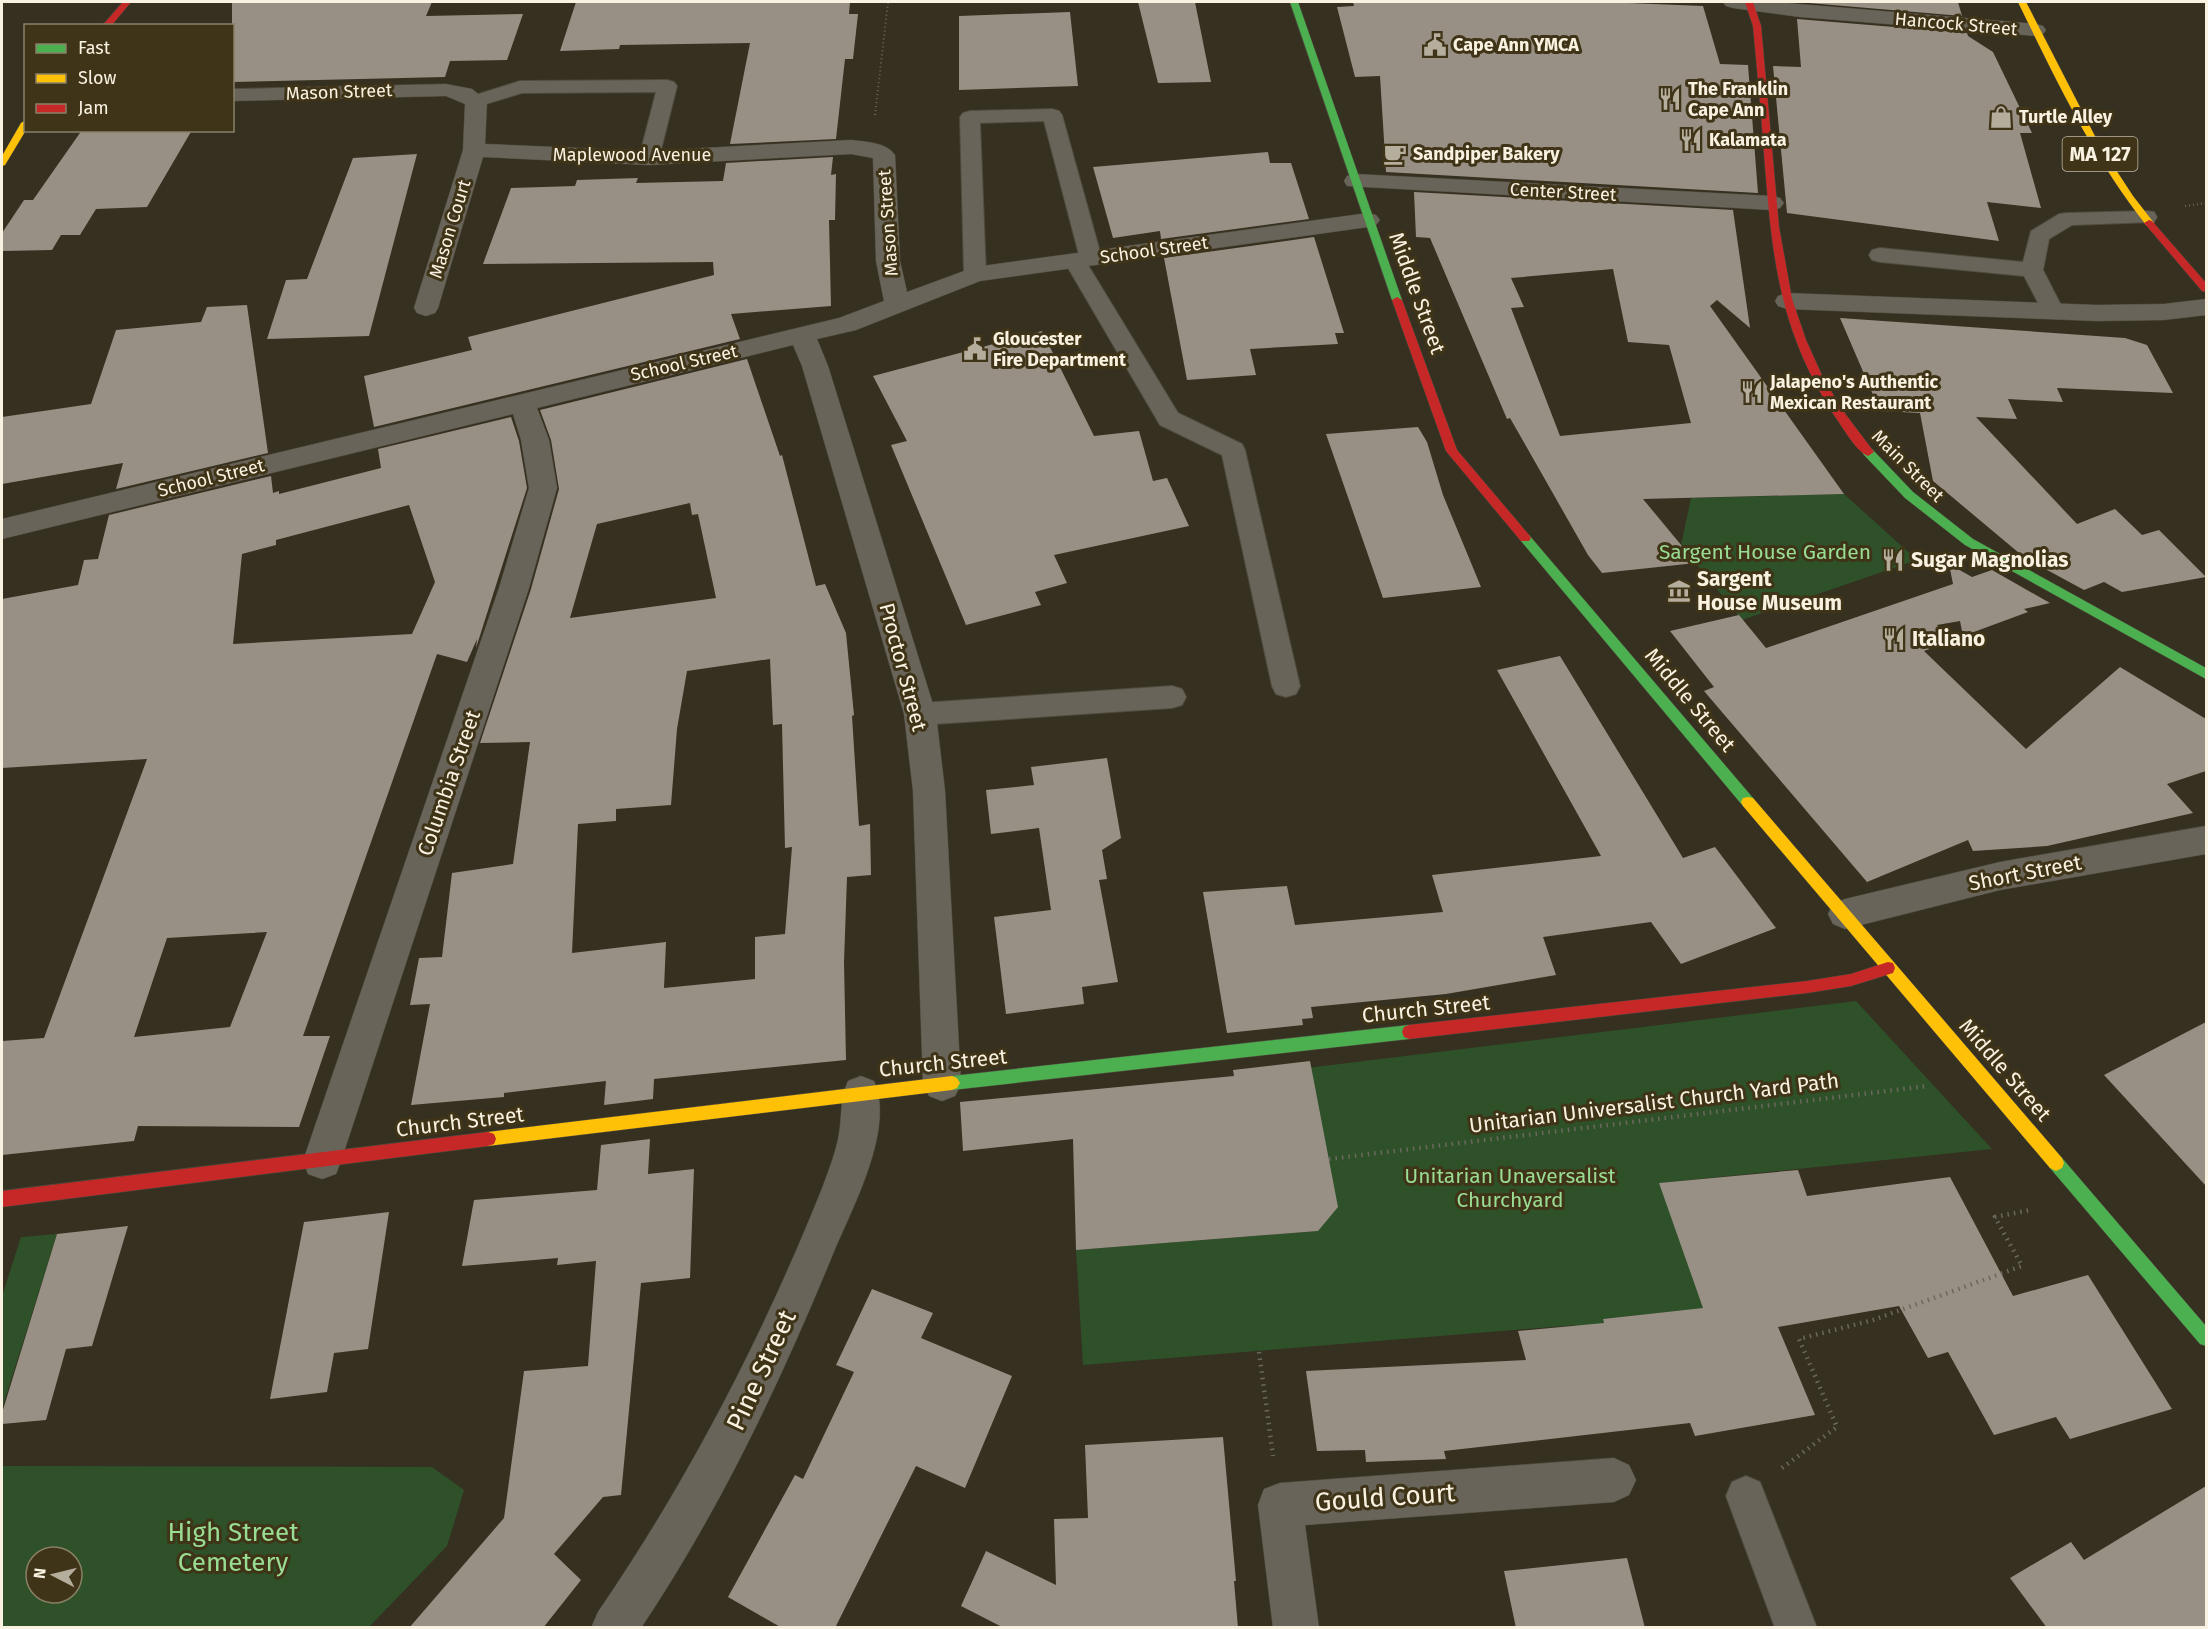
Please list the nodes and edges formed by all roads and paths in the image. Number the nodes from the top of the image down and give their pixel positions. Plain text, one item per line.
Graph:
1 (127, 2) edge
2 (888, 2) edge
3 (1294, 2) edge
4 (1744, 2) edge
5 (2022, 2) edge
6 (108, 24) edge
7 (2036, 30) junction
8 (234, 96) edge
9 (476, 101) junction
10 (24, 126) edge
11 (871, 148) junction
12 (474, 150) junction
13 (4, 155) edge
14 (649, 158) junction
15 (1355, 181) junction
16 (1772, 203) junction
17 (2206, 203) edge
18 (2181, 207) dead end
19 (2146, 217) junction
20 (1368, 220) junction
21 (1880, 255) dead end
22 (1083, 260) junction
23 (2032, 270) junction
24 (975, 274) junction
25 (2206, 289) edge
26 (1787, 301) junction
27 (897, 305) junction
28 (2206, 307) edge
29 (426, 308) dead end
30 (2053, 311) junction
31 (802, 335) junction
32 (522, 402) junction
33 (2, 530) edge
34 (2206, 674) edge
35 (1286, 686) dead end
36 (1172, 697) dead end
37 (920, 714) junction
38 (2206, 840) edge
39 (1845, 914) junction
40 (1888, 968) junction
41 (1982, 1075) junction
42 (942, 1084) junction
43 (861, 1093) junction
44 (1329, 1159) dead end
45 (322, 1161) junction
46 (2, 1199) edge
47 (2087, 1199) junction
48 (2206, 1338) edge
49 (1259, 1352) dead end
50 (1614, 1480) dead end
51 (1746, 1496) joint
52 (1280, 1504) junction
53 (614, 1628) edge
54 (1296, 1628) edge
55 (1796, 1628) edge

1 - 6 street
2 - 11 path
3 - 15 street, Middle Street
4 - 7 street, Hancock Street
4 - 16 street, Main Street
5 - 7 street, MA 127
7 - 19 street, MA 127
8 - 9 street, Mason Street
9 - 12 street
9 - 14 lane
10 - 13 street
11 - 14 street, Maplewood Avenue
11 - 27 street, Mason Street
12 - 14 street, Maplewood Avenue
12 - 29 street, Mason Court
15 - 16 street, Center Street
15 - 20 street, Middle Street
16 - 26 street, Main Street
17 - 18 path
19 - 23 lane
19 - 25 street, MA 127
20 - 22 street, School Street
20 - 39 street, Middle Street
21 - 23 lane
22 - 24 street, School Street
22 - 24 lane
22 - 35 lane
23 - 30 lane
24 - 27 street, School Street
26 - 30 street
26 - 34 street, Main Street
27 - 31 street, School Street
28 - 30 street
31 - 32 street, School Street
31 - 37 street, Proctor Street
32 - 33 street, School Street
32 - 45 street, Columbia Street
36 - 37 lane
37 - 42 street, Proctor Street
38 - 39 street, Short Street
39 - 40 street, Middle Street
40 - 41 street, Middle Street
40 - 42 street, Church Street
41 - 44 path, Unitarian Universalist Church Yard Path
41 - 47 street, Middle Street
42 - 43 street, Church Street
43 - 45 street, Church Street
43 - 53 street, Pine Street
45 - 46 street, Church Street
47 - 48 street, Middle Street
47 - 51 path
49 - 52 path
50 - 52 street, Gould Court
51 - 55 lane
52 - 54 street

